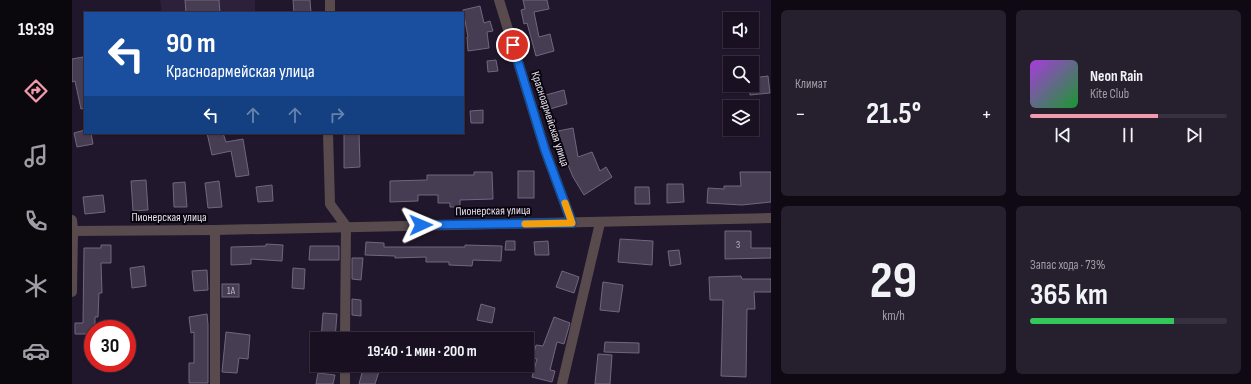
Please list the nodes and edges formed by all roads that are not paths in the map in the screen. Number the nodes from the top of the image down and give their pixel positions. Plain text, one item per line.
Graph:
1 (330, 0) edge
2 (499, 0) edge
3 (330, 12) edge
4 (328, 134) edge
5 (771, 218) edge
6 (572, 223) junction
7 (600, 223) junction
8 (346, 226) junction
9 (72, 227) edge
10 (215, 230) junction
11 (72, 292) edge
12 (345, 332) edge
13 (345, 372) edge
14 (214, 384) edge
15 (345, 384) edge
16 (562, 384) edge

1 - 3 street
2 - 6 street, Красноармейская улица
4 - 8 street
5 - 7 street, Пионерская улица
6 - 7 street, Пионерская улица
6 - 8 street, Пионерская улица
7 - 16 street
8 - 10 street, Пионерская улица
8 - 12 street
9 - 10 street, Пионерская улица
9 - 11 street
10 - 14 street
13 - 15 street

